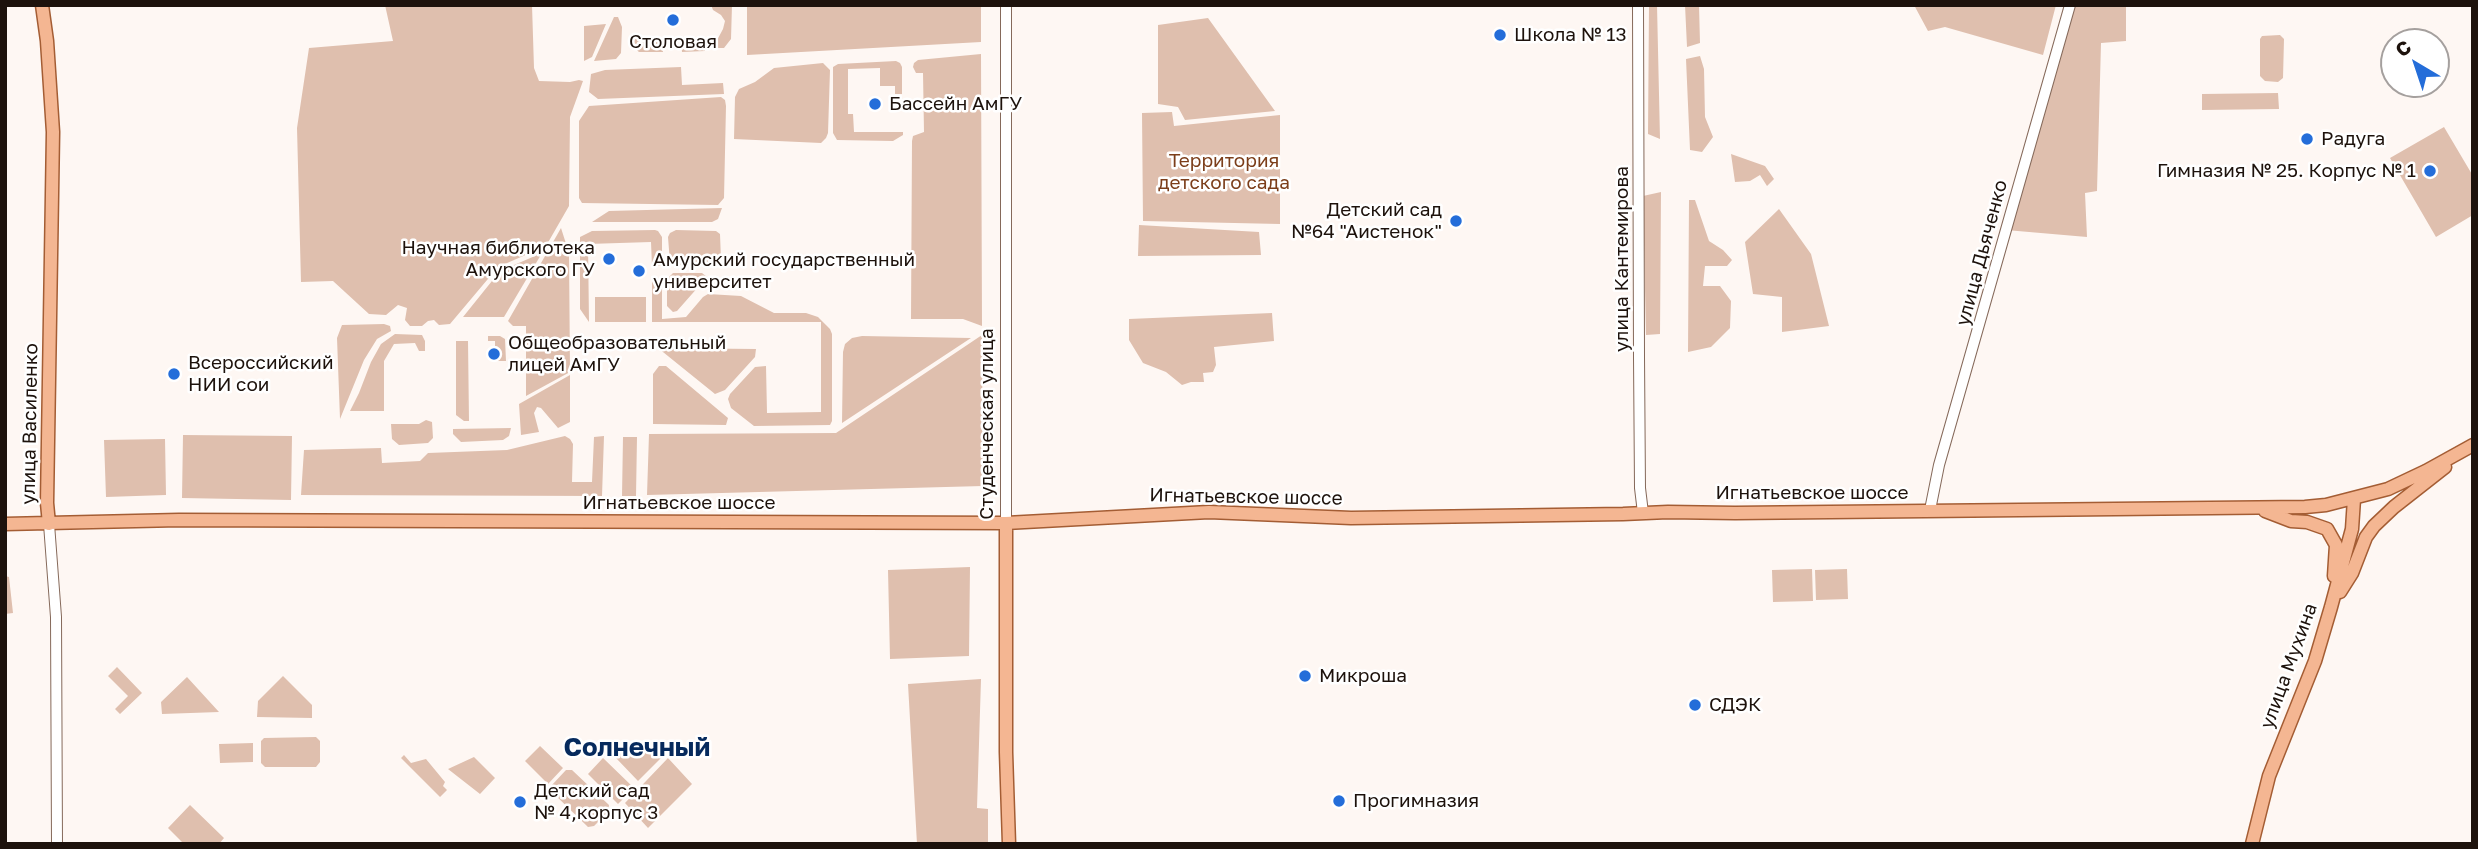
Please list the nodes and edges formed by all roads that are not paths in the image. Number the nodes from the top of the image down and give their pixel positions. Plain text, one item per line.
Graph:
1 (42, 5) edge
2 (1006, 5) edge
3 (1638, 5) edge
4 (2070, 5) edge
5 (2473, 445) edge
6 (2354, 499) junction
7 (2260, 509) junction
8 (1930, 510) junction
9 (1643, 513) junction
10 (1006, 523) junction
11 (5, 524) edge
12 (49, 524) junction
13 (2331, 607) junction
14 (57, 844) edge
15 (1009, 844) edge
16 (2252, 844) edge

1 - 12 main road, улица Василенко
2 - 10 street, Студенческая улица
3 - 9 street, улица Кантемирова
4 - 8 street, улица Дьяченко
5 - 6 main road, Игнатьевское шоссе
5 - 13 main road
6 - 7 main road, Игнатьевское шоссе
6 - 13 main road, улица Мухина
7 - 8 main road, Игнатьевское шоссе
7 - 13 main road
8 - 9 main road, Игнатьевское шоссе
9 - 10 main road, Игнатьевское шоссе
10 - 12 main road, Игнатьевское шоссе
10 - 15 main road, Студенческая улица
11 - 12 main road, Игнатьевское шоссе
12 - 14 street, улица Василенко
13 - 16 main road, улица Мухина

